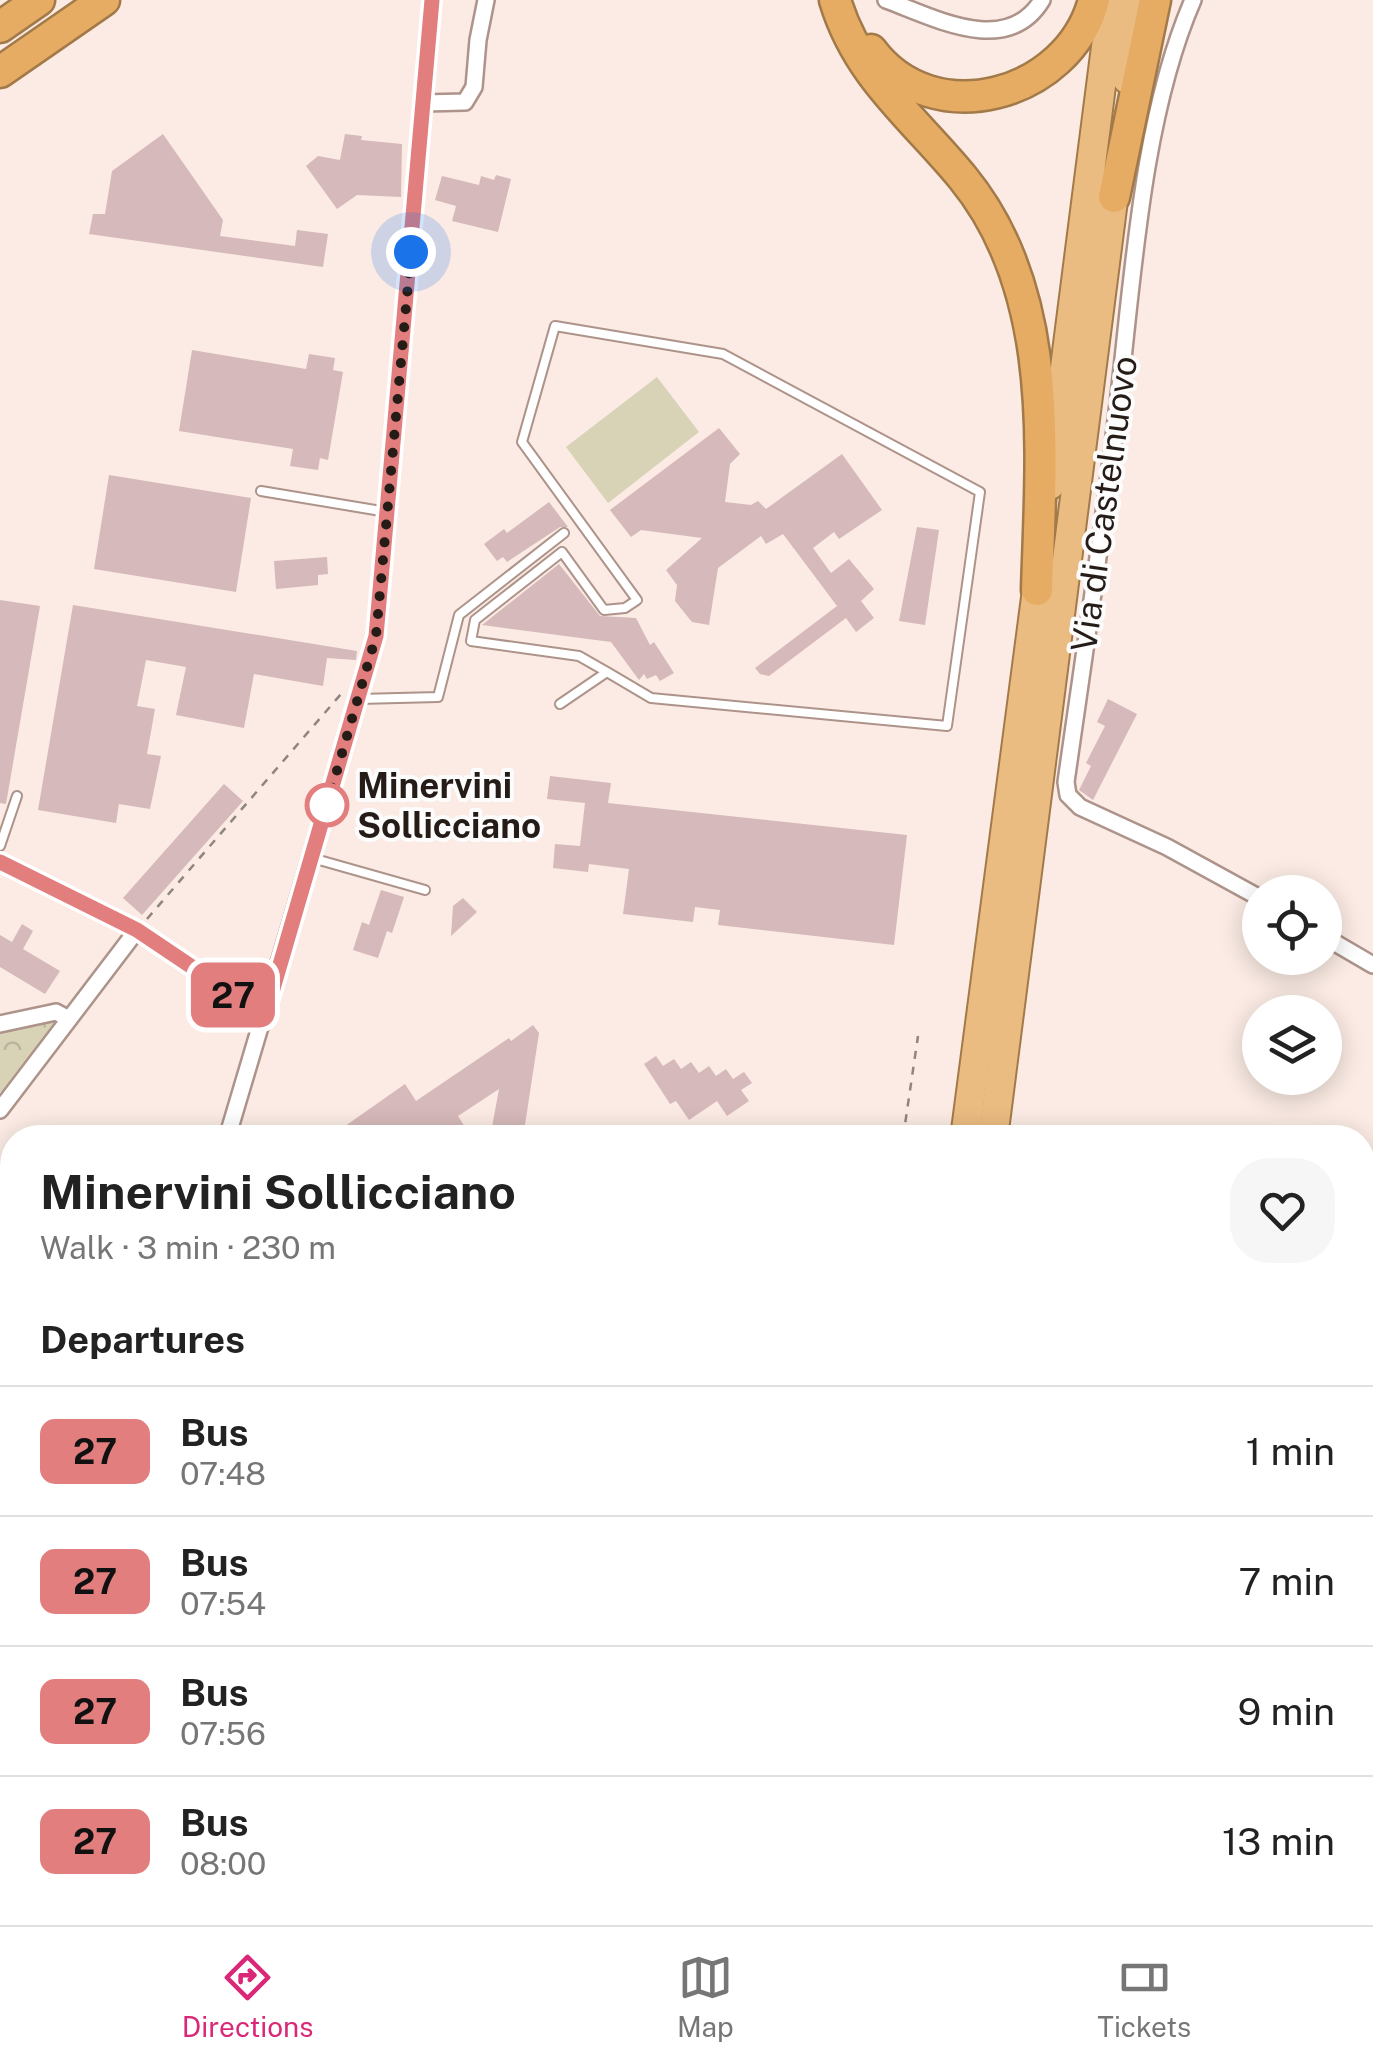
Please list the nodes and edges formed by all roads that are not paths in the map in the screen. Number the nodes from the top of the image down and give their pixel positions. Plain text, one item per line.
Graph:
1 (39, 0) edge
2 (104, 0) edge
3 (432, 0) edge
4 (486, 0) edge
5 (835, 0) edge
6 (845, 0) edge
7 (886, 0) edge
8 (1042, 0) edge
9 (1094, 0) edge
10 (1112, 0) edge
11 (1136, 0) edge
12 (1155, 0) edge
13 (1193, 0) edge
14 (0, 27) edge
15 (0, 72) edge
16 (424, 102) junction
17 (1114, 197) junction
18 (261, 491) dead end
19 (387, 512) junction
20 (564, 533) dead end
21 (1037, 590) junction
22 (607, 672) junction
23 (359, 700) junction
24 (560, 704) dead end
25 (17, 796) dead end
26 (0, 813) edge
27 (10, 817) junction
28 (0, 846) edge
29 (312, 858) junction
30 (0, 862) edge
31 (1242, 888) edge
32 (425, 890) dead end
33 (137, 930) junction
34 (1342, 947) edge
35 (1373, 966) edge
36 (265, 1016) junction
37 (70, 1018) junction
38 (0, 1024) edge
39 (0, 1110) edge
40 (231, 1125) edge
41 (968, 1125) edge
42 (996, 1125) edge

1 - 14 highway
2 - 15 highway
3 - 16 street
4 - 16 street
5 - 21 highway
6 - 9 highway
7 - 8 street
10 - 21 highway
11 - 17 highway
12 - 17 highway
13 - 31 street, Via di Castelnuovo
16 - 19 street
17 - 42 highway
18 - 19 lane
19 - 23 street
20 - 23 lane
21 - 41 highway
22 - 22 lane
22 - 24 lane
23 - 29 street
25 - 27 lane
26 - 27 lane
27 - 28 lane
29 - 32 lane
29 - 36 street
30 - 33 street
33 - 36 street
33 - 37 street
34 - 35 street
36 - 40 street
37 - 38 street
37 - 39 street

